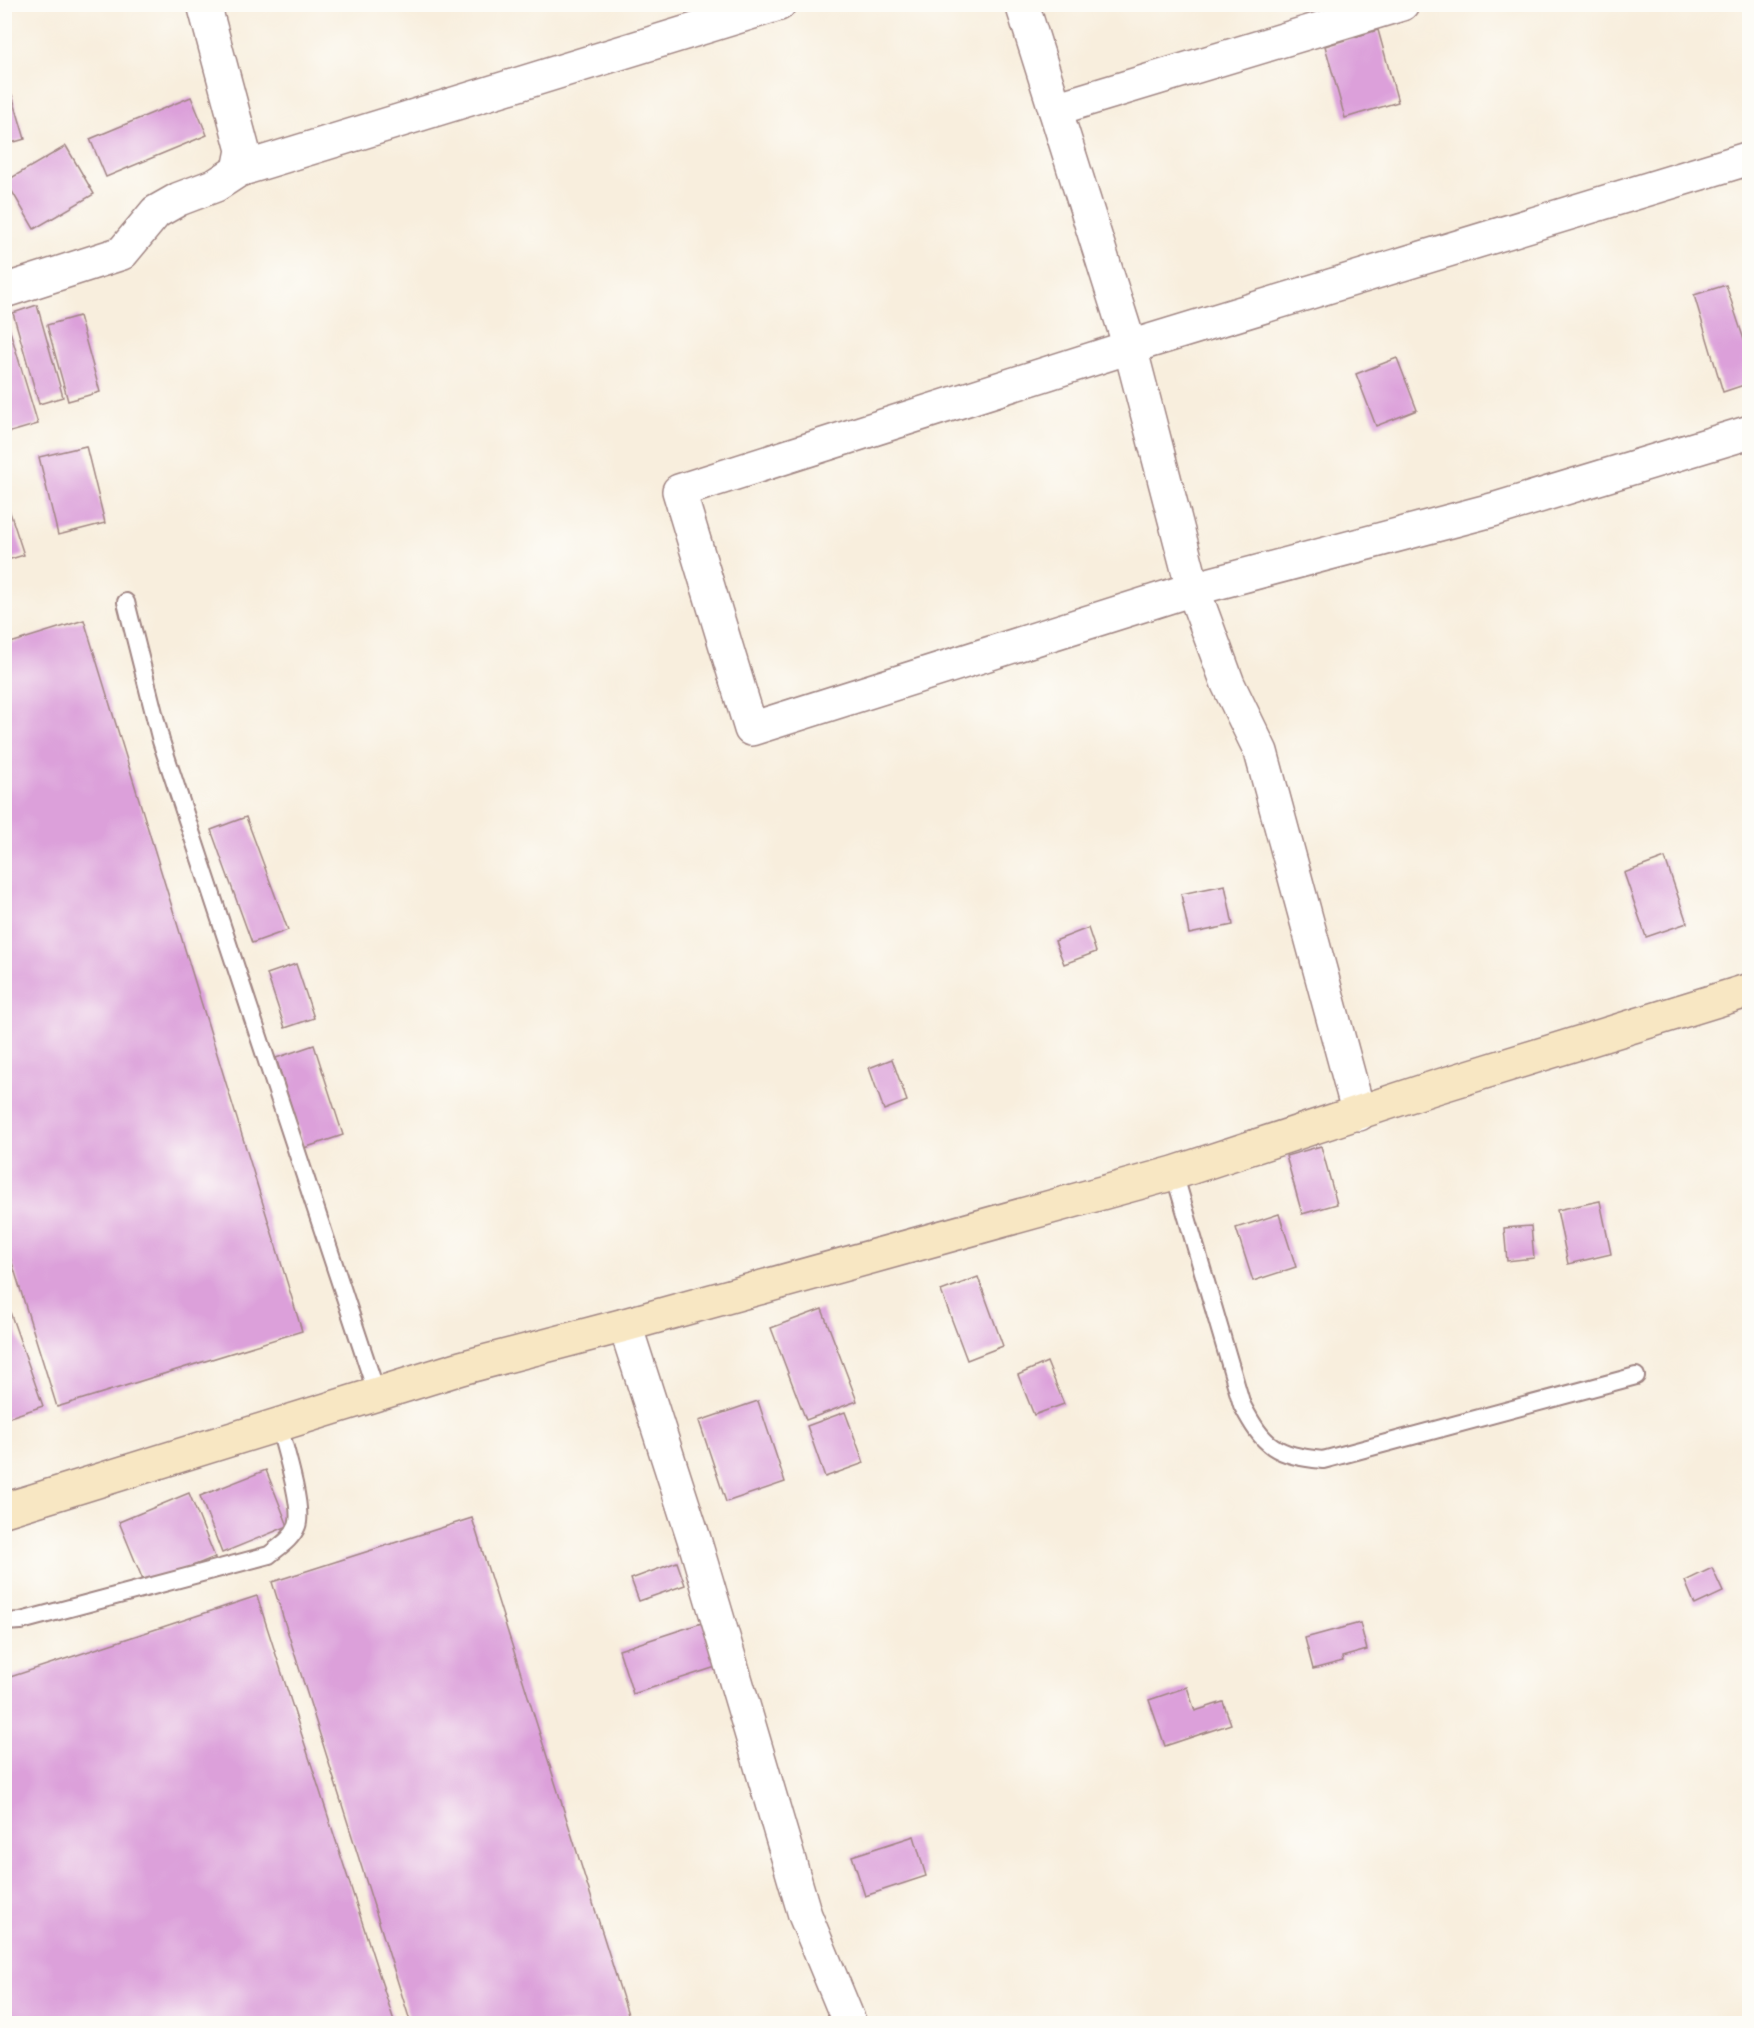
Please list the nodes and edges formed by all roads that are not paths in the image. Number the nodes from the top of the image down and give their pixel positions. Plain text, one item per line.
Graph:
1 (204, 4) edge
2 (779, 4) edge
3 (1022, 4) edge
4 (1401, 4) edge
5 (1055, 109) junction
6 (1749, 158) edge
7 (239, 170) junction
8 (4, 291) edge
9 (1130, 347) junction
10 (1749, 432) edge
11 (1193, 589) junction
12 (126, 602) dead end
13 (1749, 990) edge
14 (1359, 1114) junction
15 (1174, 1173) junction
16 (624, 1326) junction
17 (1636, 1376) dead end
18 (377, 1394) junction
19 (279, 1426) junction
20 (4, 1510) edge
21 (4, 1622) edge
22 (850, 2024) edge

1 - 7 street
2 - 7 street
3 - 5 street
4 - 5 street
5 - 9 street
6 - 9 street
7 - 8 street
9 - 11 street
9 - 11 street
10 - 11 street
11 - 14 street
12 - 18 lane
13 - 14 street
14 - 15 street
15 - 16 street
15 - 17 lane
16 - 18 street
16 - 22 street
18 - 19 street
19 - 20 street
19 - 21 lane

